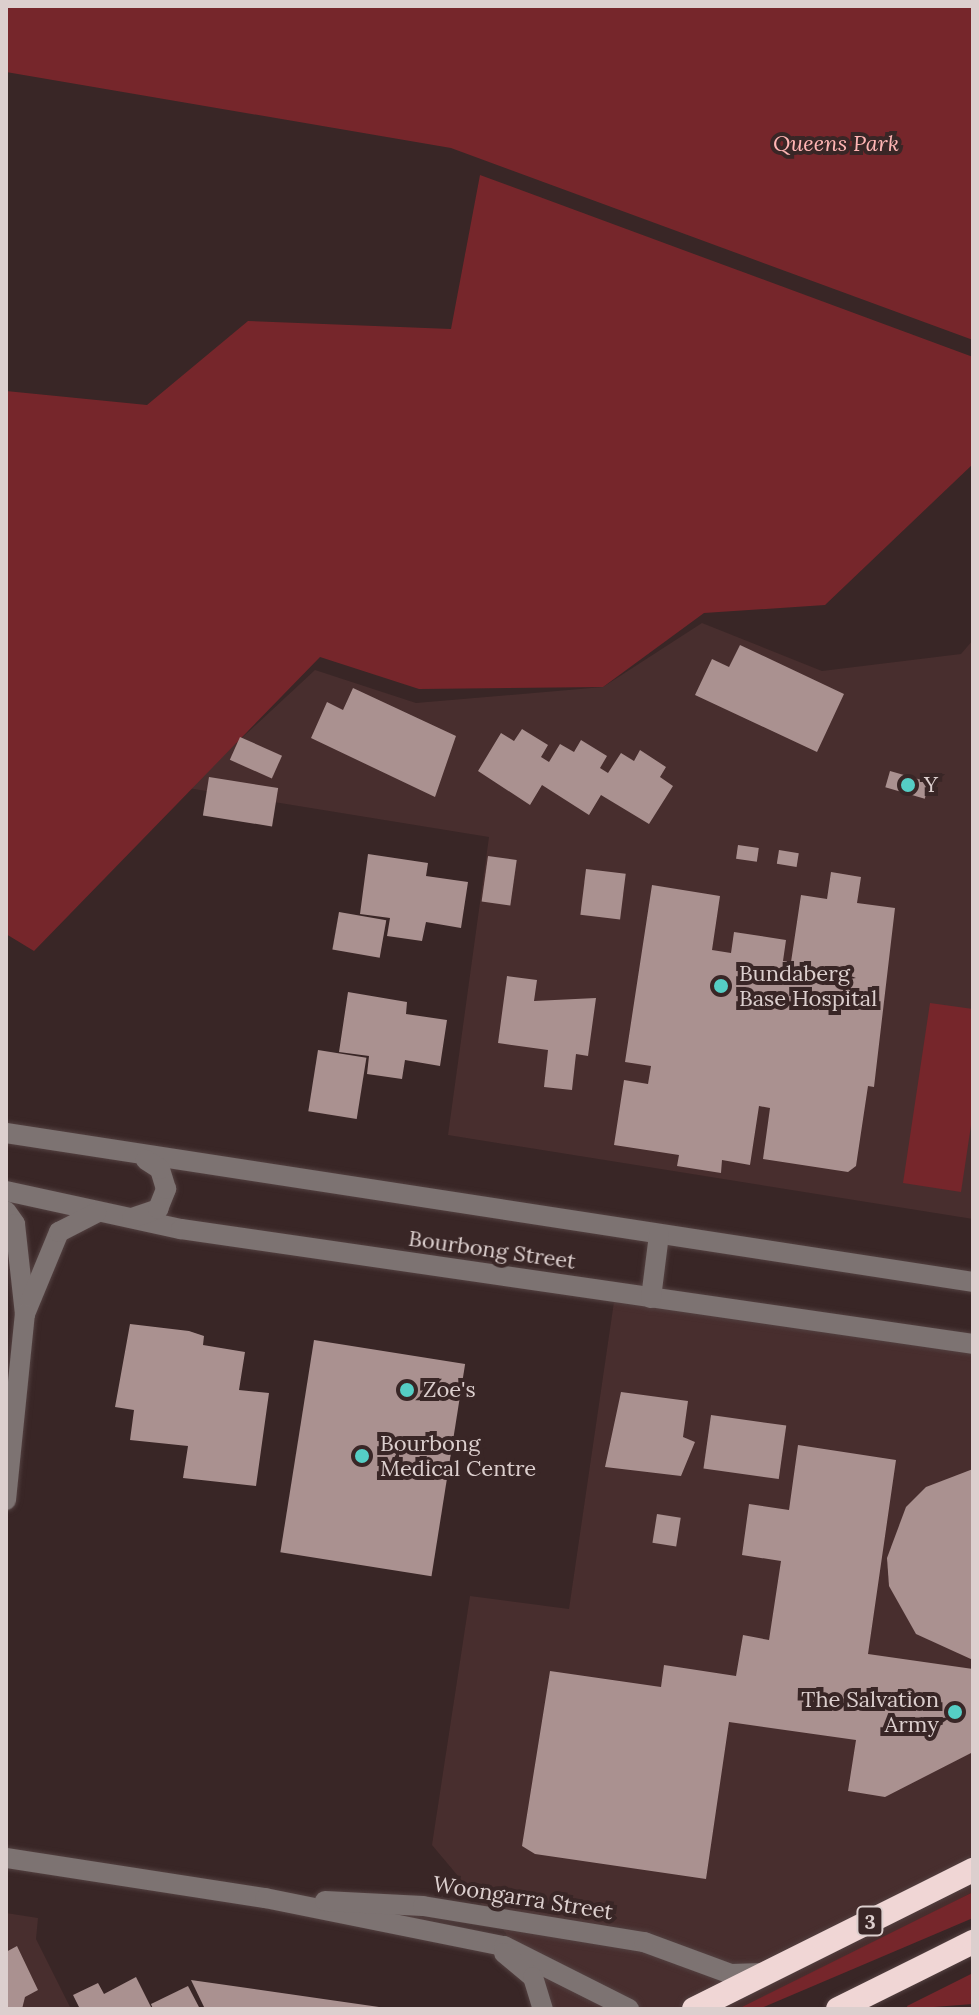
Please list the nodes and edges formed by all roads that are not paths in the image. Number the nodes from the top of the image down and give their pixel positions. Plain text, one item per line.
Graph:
1 (6, 1133) edge
2 (143, 1158) junction
3 (6, 1191) edge
4 (6, 1211) edge
5 (104, 1212) junction
6 (129, 1218) junction
7 (659, 1235) junction
8 (973, 1282) edge
9 (651, 1298) junction
10 (25, 1314) junction
11 (973, 1344) edge
12 (6, 1500) edge
13 (6, 1858) edge
14 (973, 1870) edge
15 (265, 1898) junction
16 (478, 1941) junction
17 (969, 1948) edge
18 (767, 1972) junction
19 (543, 2009) edge
20 (629, 2009) edge
21 (694, 2009) edge
22 (838, 2009) edge

1 - 2 street, Bourbong Street
2 - 6 street
2 - 7 street, Bourbong Street
3 - 5 street, Bourbong Street
4 - 10 street
5 - 6 street, Bourbong Street
5 - 10 street
6 - 9 street, Bourbong Street
7 - 8 street, Bourbong Street
7 - 9 street
9 - 11 street, Bourbong Street
10 - 12 street
13 - 15 street, Woongarra Street
14 - 18 highway, 3
15 - 16 street, Woongarra Street
15 - 18 street, Woongarra Street
16 - 19 street, Woongarra Street
16 - 20 street, Woongarra Street
17 - 22 highway
18 - 21 highway, 3

